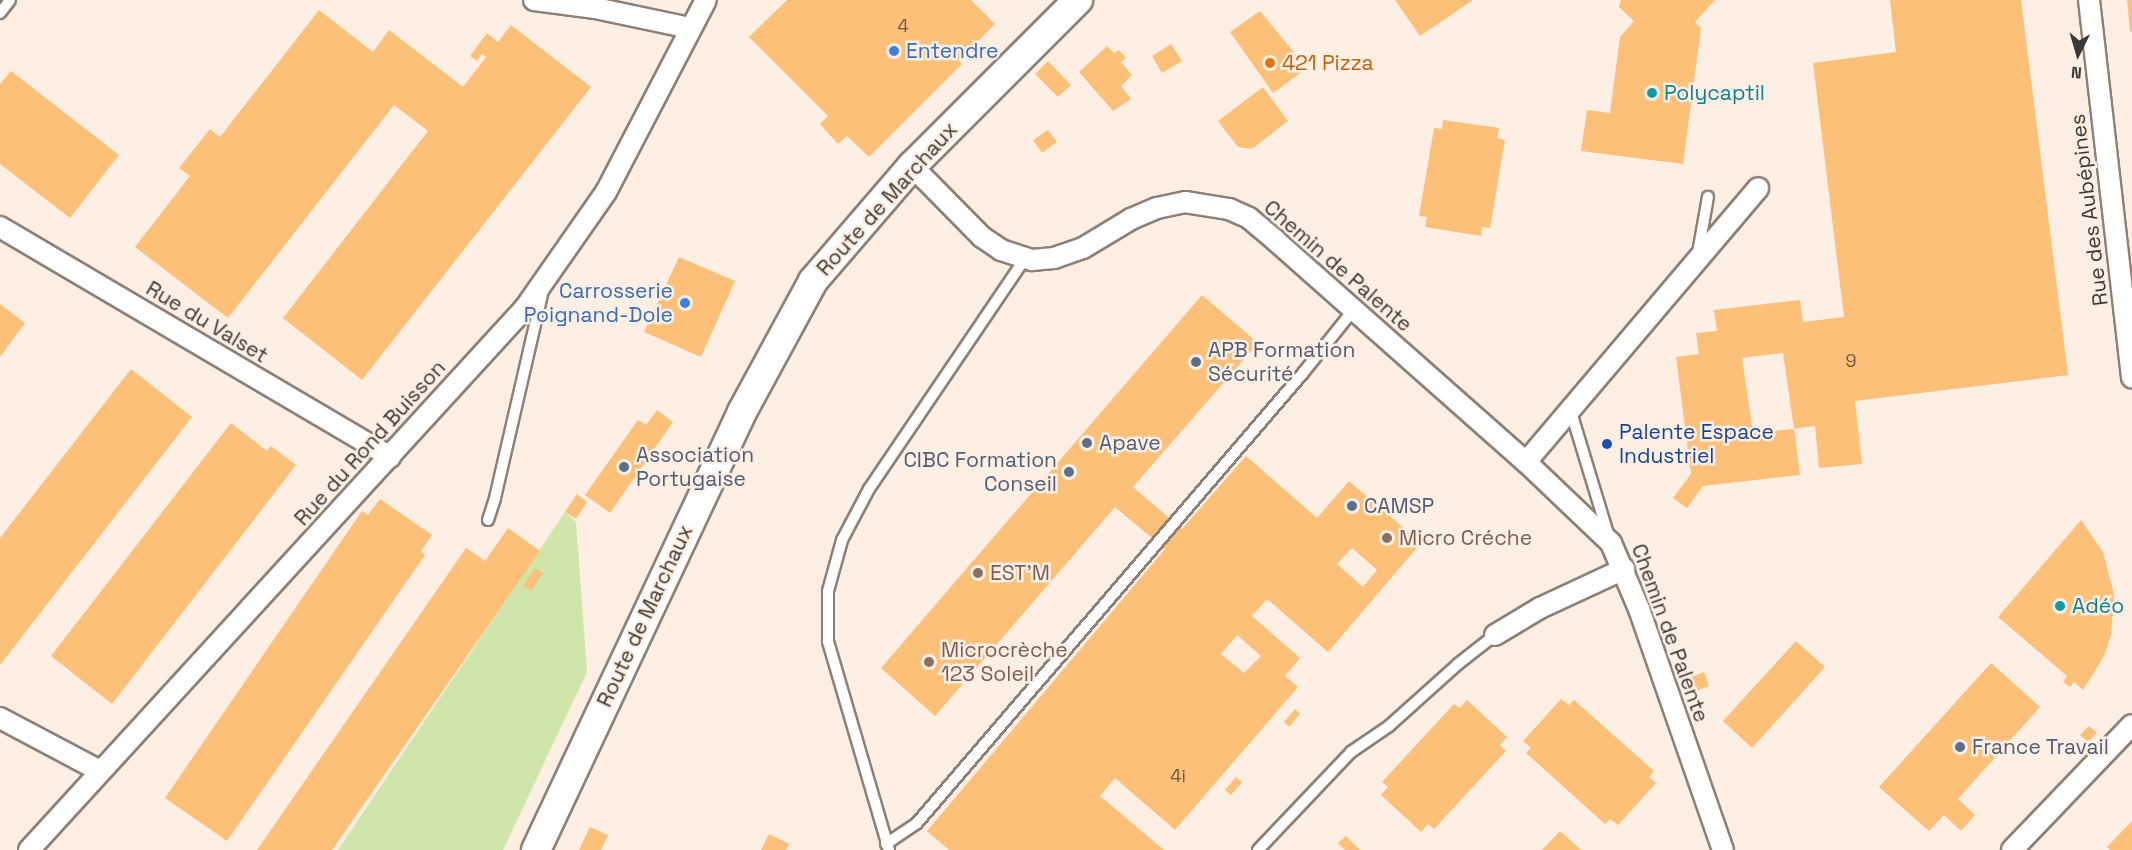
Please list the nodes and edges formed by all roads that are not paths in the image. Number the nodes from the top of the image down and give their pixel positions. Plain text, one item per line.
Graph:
1 (10, 0) edge
2 (534, 0) edge
3 (706, 0) edge
4 (1078, 0) edge
5 (2089, 0) edge
6 (0, 13) edge
7 (690, 28) junction
8 (912, 166) junction
9 (1758, 188) dead end
10 (1708, 197) dead end
11 (0, 227) edge
12 (1025, 259) junction
13 (1697, 262) junction
14 (545, 279) junction
15 (1354, 309) junction
16 (2132, 378) edge
17 (1571, 412) junction
18 (390, 458) junction
19 (1526, 462) junction
20 (488, 520) dead end
21 (1611, 543) junction
22 (1624, 569) junction
23 (1496, 635) joint
24 (0, 718) edge
25 (2132, 725) edge
26 (100, 771) junction
27 (888, 847) edge
28 (29, 850) edge
29 (536, 850) edge
30 (1258, 850) edge
31 (1724, 850) edge
32 (2012, 850) edge

1 - 6 lane
2 - 7 street
3 - 7 street, Rue du Rond Buisson
4 - 8 main road, Route de Marchaux
5 - 16 street, Rue des Aubépines
7 - 14 street, Rue du Rond Buisson
8 - 12 street, Chemin de Palente
8 - 29 main road, Route de Marchaux
9 - 13 street
10 - 13 lane
11 - 18 street, Rue du Valset
12 - 15 street, Chemin de Palente
12 - 27 lane
13 - 17 street
14 - 18 street, Rue du Rond Buisson
14 - 20 lane
15 - 19 street, Chemin de Palente
15 - 27 lane
17 - 19 street
17 - 21 lane
18 - 26 street, Rue du Rond Buisson
19 - 21 street, Chemin de Palente
21 - 22 street, Chemin de Palente
22 - 23 street
22 - 31 street, Chemin de Palente
23 - 30 lane
24 - 26 street
25 - 32 street
26 - 28 street, Rue du Rond Buisson

